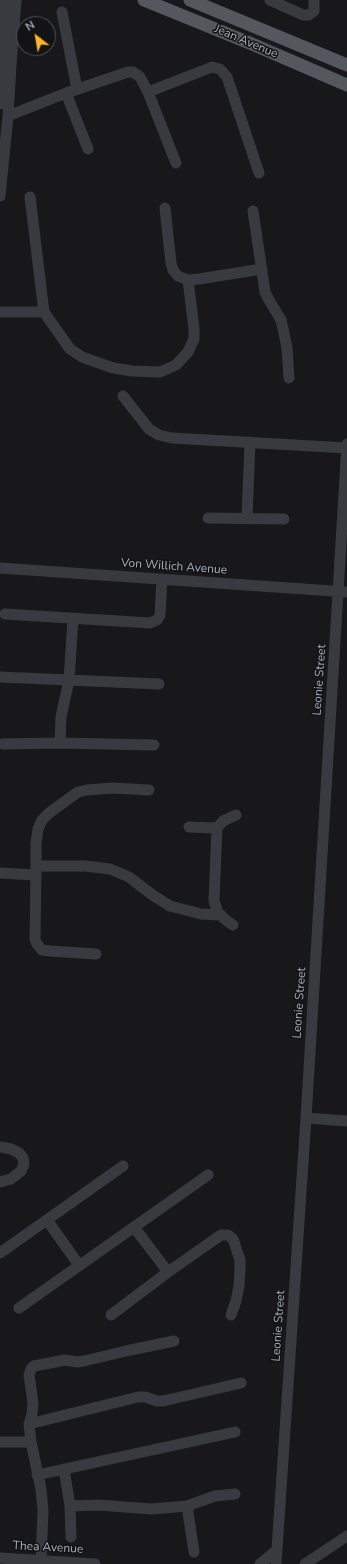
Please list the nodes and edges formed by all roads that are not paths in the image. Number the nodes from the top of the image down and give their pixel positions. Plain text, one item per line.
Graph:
1 (16, 0) edge
2 (144, 0) edge
3 (190, 0) edge
4 (270, 0) edge
5 (314, 0) edge
6 (3, 6) edge
7 (62, 12) dead end
8 (347, 65) edge
9 (347, 85) edge
10 (78, 89) junction
11 (148, 92) junction
12 (66, 93) junction
13 (0, 104) edge
14 (8, 116) junction
15 (88, 149) dead end
16 (176, 163) dead end
17 (0, 165) edge
18 (259, 173) dead end
19 (1, 176) junction
20 (0, 196) edge
21 (30, 197) dead end
22 (165, 208) dead end
23 (253, 211) dead end
24 (262, 269) junction
25 (188, 280) junction
26 (0, 312) edge
27 (44, 312) junction
28 (289, 378) dead end
29 (123, 396) dead end
30 (250, 442) junction
31 (347, 444) edge
32 (347, 448) edge
33 (208, 518) dead end
34 (247, 518) junction
35 (284, 519) dead end
36 (0, 568) edge
37 (162, 579) junction
38 (343, 592) edge
39 (5, 614) dead end
40 (73, 619) junction
41 (0, 677) edge
42 (69, 680) junction
43 (159, 684) dead end
44 (60, 743) junction
45 (3, 744) dead end
46 (154, 746) dead end
47 (149, 790) dead end
48 (236, 815) dead end
49 (188, 827) dead end
50 (217, 828) junction
51 (36, 871) junction
52 (0, 873) edge
53 (221, 915) junction
54 (233, 925) dead end
55 (96, 954) dead end
56 (306, 1118) junction
57 (347, 1121) edge
58 (0, 1148) edge
59 (123, 1166) dead end
60 (208, 1175) dead end
61 (0, 1182) edge
62 (47, 1220) junction
63 (134, 1227) junction
64 (0, 1253) edge
65 (79, 1265) junction
66 (168, 1272) junction
67 (19, 1308) dead end
68 (231, 1314) dead end
69 (112, 1315) dead end
70 (174, 1341) dead end
71 (242, 1383) dead end
72 (29, 1424) junction
73 (234, 1432) dead end
74 (0, 1442) edge
75 (31, 1442) junction
76 (64, 1469) junction
77 (37, 1475) junction
78 (235, 1494) dead end
79 (70, 1506) junction
80 (187, 1506) junction
81 (347, 1536) edge
82 (71, 1537) dead end
83 (276, 1550) junction
84 (194, 1552) dead end
85 (0, 1558) edge
86 (41, 1561) junction
87 (95, 1564) edge
88 (260, 1564) edge
89 (276, 1564) edge
90 (305, 1564) edge

1 - 14 street
2 - 9 main road, Jean Avenue
3 - 8 main road, Jean Avenue
4 - 5 street
6 - 13 street
7 - 10 street
10 - 11 street
10 - 12 street
11 - 16 street
11 - 18 street
12 - 14 street
12 - 15 street
14 - 19 street
17 - 19 street
19 - 20 street
21 - 27 street
22 - 25 street
23 - 24 street
24 - 25 street
24 - 28 street
25 - 27 street
26 - 27 street
29 - 30 street
30 - 32 street
30 - 34 street
31 - 32 street, Leonie Street
32 - 38 street, Leonie Street
33 - 34 street
34 - 35 street
36 - 37 street, Von Willich Avenue
37 - 38 street, Von Willich Avenue
37 - 40 street
38 - 56 street, Leonie Street
39 - 40 street
40 - 42 street
41 - 42 street
42 - 43 street
42 - 44 street
44 - 45 street
44 - 46 street
47 - 51 street
48 - 50 street
49 - 50 street
50 - 53 street
51 - 52 street
51 - 53 street
51 - 55 street
53 - 54 street
56 - 57 street
56 - 83 street, Leonie Street
58 - 61 street
59 - 62 street
60 - 63 street
62 - 64 street
62 - 65 street
63 - 65 street
63 - 66 street
65 - 67 street
66 - 68 street
66 - 69 street
70 - 72 street
71 - 72 street
72 - 75 street
73 - 76 street
74 - 75 street
75 - 77 street
76 - 77 street
76 - 79 street
77 - 86 street
78 - 80 street
79 - 80 street
79 - 82 street
80 - 84 street
81 - 90 street
83 - 88 street
83 - 89 street, Leonie Street
85 - 86 street, Thea Avenue
86 - 87 street, Thea Avenue

